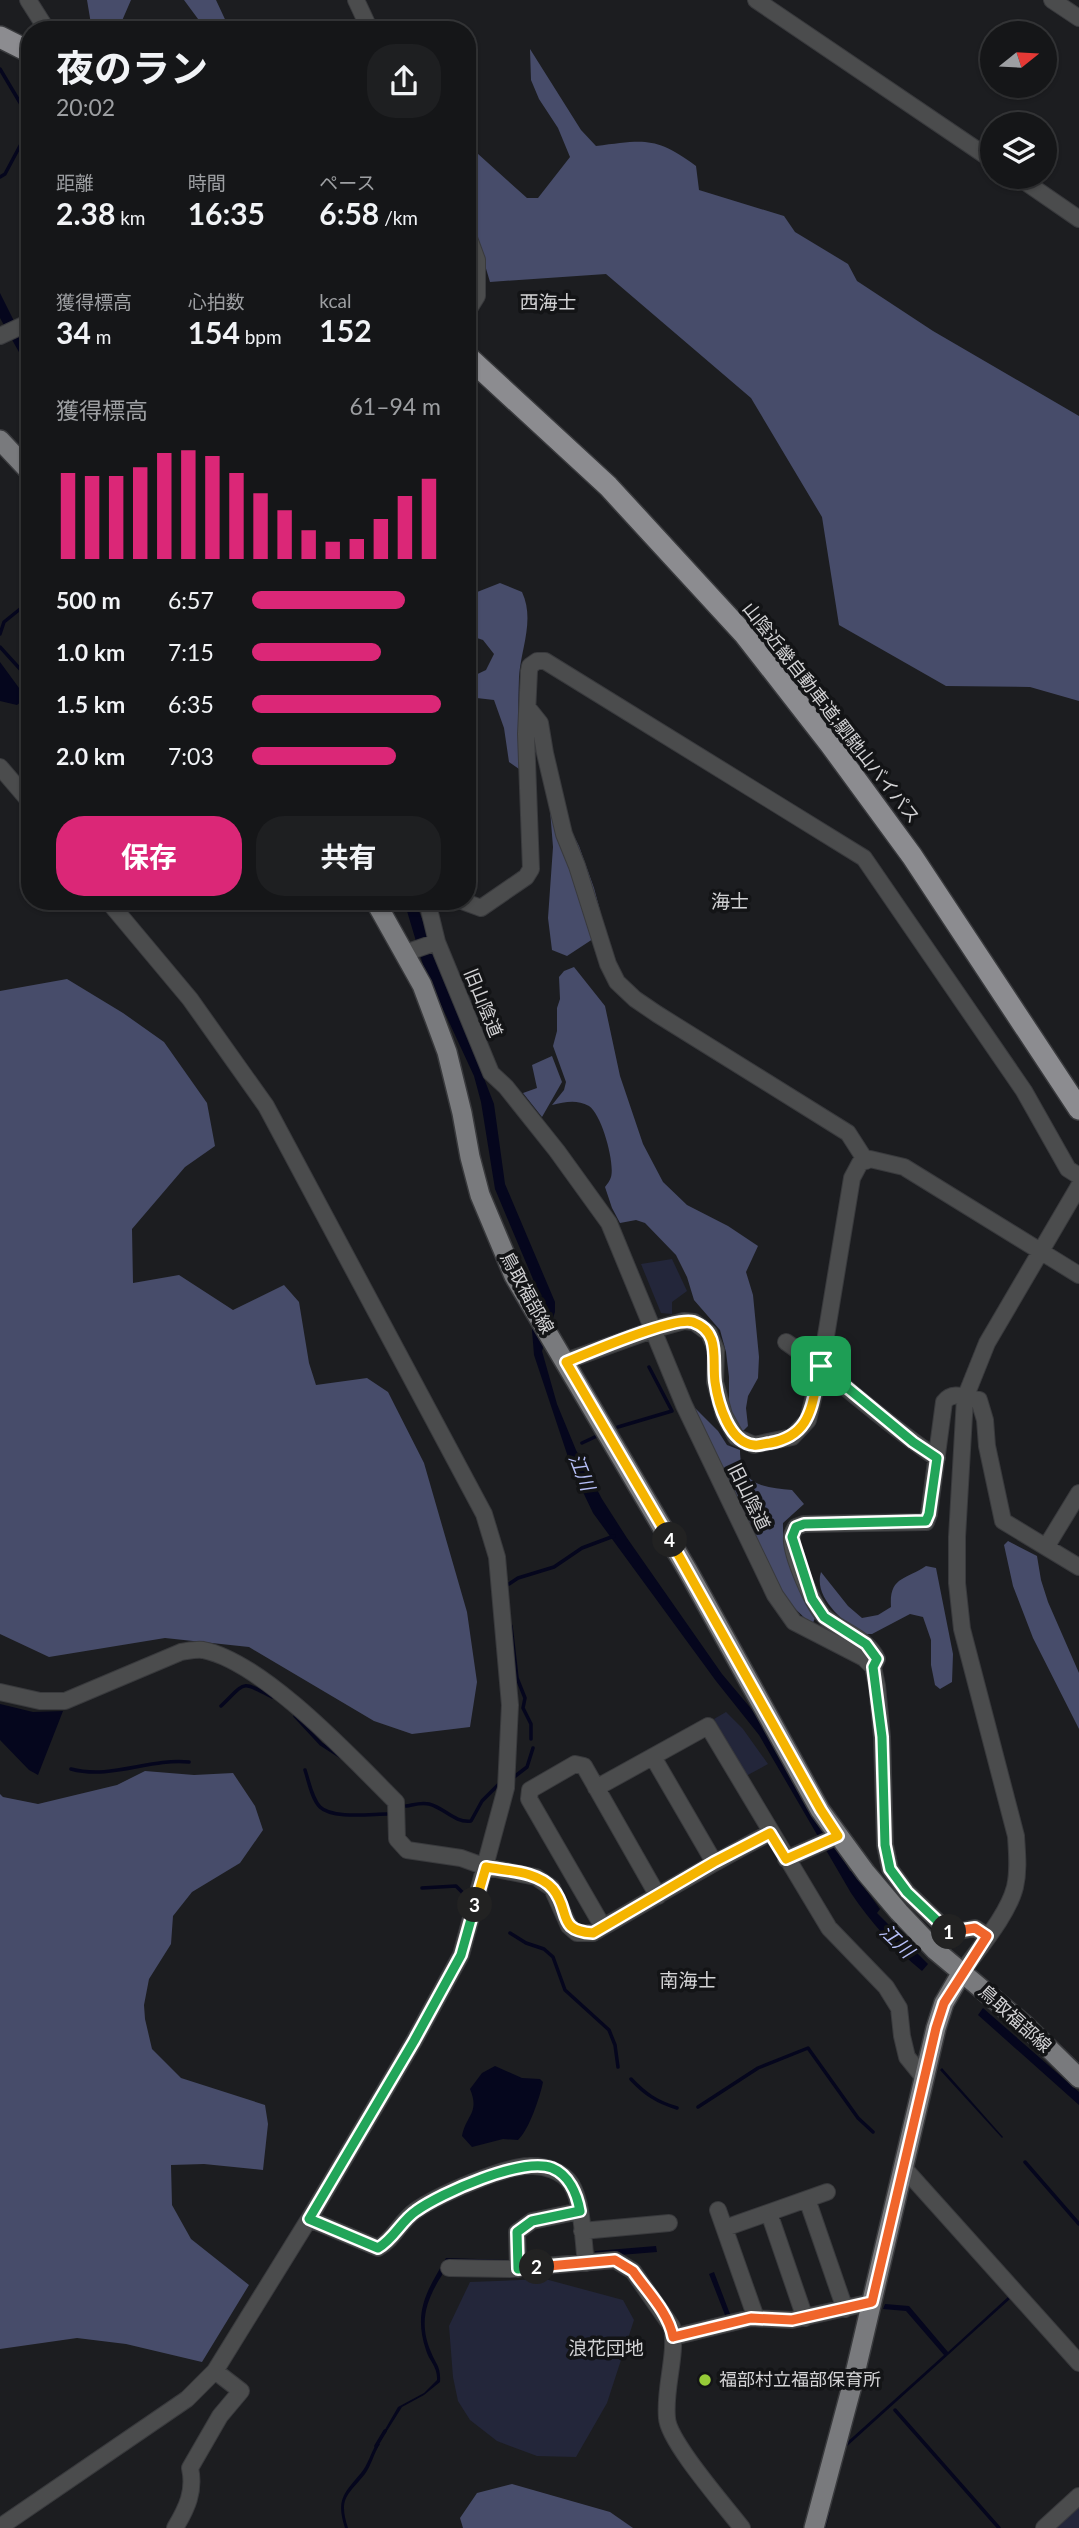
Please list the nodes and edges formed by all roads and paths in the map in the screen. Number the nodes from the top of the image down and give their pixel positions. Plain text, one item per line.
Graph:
1 (28, 0) edge
2 (356, 0) edge
3 (756, 0) edge
4 (1052, 0) edge
5 (1079, 18) edge
6 (41, 21) edge
7 (366, 21) edge
8 (0, 37) edge
9 (0, 45) edge
10 (21, 48) edge
11 (21, 56) edge
12 (980, 152) edge
13 (1035, 189) edge
14 (1079, 219) edge
15 (476, 257) edge
16 (476, 298) edge
17 (21, 326) edge
18 (0, 336) edge
19 (476, 355) edge
20 (476, 364) edge
21 (2, 447) edge
22 (21, 464) edge
23 (528, 708) junction
24 (0, 767) edge
25 (21, 792) edge
26 (476, 906) edge
27 (116, 910) edge
28 (381, 910) edge
29 (429, 910) edge
30 (436, 942) junction
31 (410, 951) junction
32 (1079, 1095) edge
33 (1079, 1110) edge
34 (866, 1161) junction
35 (1079, 1176) edge
36 (1079, 1186) edge
37 (1040, 1251) junction
38 (1079, 1275) edge
39 (655, 1329) junction
40 (786, 1342) dead end
41 (566, 1362) junction
42 (821, 1366) junction
43 (965, 1398) junction
44 (937, 1458) junction
45 (1079, 1493) edge
46 (1046, 1547) junction
47 (1079, 1567) edge
48 (873, 1667) junction
49 (0, 1692) edge
50 (653, 1757) junction
51 (596, 1788) junction
52 (770, 1833) junction
53 (838, 1836) junction
54 (786, 1859) junction
55 (714, 1862) junction
56 (486, 1867) junction
57 (658, 1896) junction
58 (603, 1927) junction
59 (987, 1936) junction
60 (962, 1972) junction
61 (924, 2078) junction
62 (1079, 2078) edge
63 (903, 2167) junction
64 (827, 2192) dead end
65 (807, 2199) junction
66 (718, 2210) dead end
67 (580, 2211) junction
68 (769, 2213) junction
69 (309, 2219) junction
70 (669, 2223) dead end
71 (725, 2228) junction
72 (582, 2231) junction
73 (586, 2263) junction
74 (449, 2268) dead end
75 (518, 2269) junction
76 (872, 2302) junction
77 (845, 2309) junction
78 (756, 2318) junction
79 (805, 2318) junction
80 (673, 2337) junction
81 (1079, 2363) edge
82 (215, 2371) junction
83 (1079, 2496) edge
84 (0, 2527) edge
85 (175, 2528) edge
86 (742, 2528) edge
87 (814, 2528) edge
88 (1044, 2528) edge

1 - 6 street
2 - 7 street
3 - 12 street
4 - 5 street
8 - 10 highway
9 - 11 highway
13 - 14 street
15 - 16 street
17 - 18 street
19 - 32 highway, 山陰近畿自動車道;駟馳山バイパス
20 - 33 highway, 山陰近畿自動車道;駟馳山バイパス
21 - 22 main road
23 - 26 street
23 - 34 street
23 - 35 street
24 - 25 street
27 - 56 street
28 - 31 main road, 鳥取福部線
29 - 30 street, 旧山陰道
30 - 31 street
30 - 39 street, 旧山陰道
31 - 41 main road, 鳥取福部線
34 - 37 street
34 - 42 street
36 - 37 street
37 - 38 street
37 - 43 street
39 - 41 street
39 - 42 street
39 - 48 street, 旧山陰道
40 - 42 street
41 - 53 main road, 鳥取福部線
42 - 44 street
43 - 44 street
43 - 46 street
43 - 59 street
44 - 48 street
45 - 46 street
46 - 47 street
48 - 59 street
49 - 56 street
50 - 51 street
50 - 52 street
50 - 55 street
51 - 57 street
51 - 58 street
52 - 54 street
52 - 55 street
53 - 54 street
53 - 60 main road, 鳥取福部線
54 - 61 street
55 - 57 street
56 - 58 street
56 - 69 street
57 - 58 street
59 - 60 street
60 - 61 main road
60 - 62 main road, 鳥取福部線
61 - 63 main road
63 - 76 main road
63 - 81 street
64 - 65 street
65 - 68 street
65 - 77 street
66 - 71 street
67 - 69 street
67 - 72 street
67 - 75 street
68 - 71 street
68 - 79 street
69 - 82 street
70 - 72 street
71 - 78 street
72 - 73 street
73 - 75 street
73 - 80 street
74 - 75 street
76 - 77 street
76 - 87 main road
77 - 79 street
78 - 79 street
78 - 80 street
80 - 86 street
82 - 84 street
82 - 85 street
83 - 88 street

